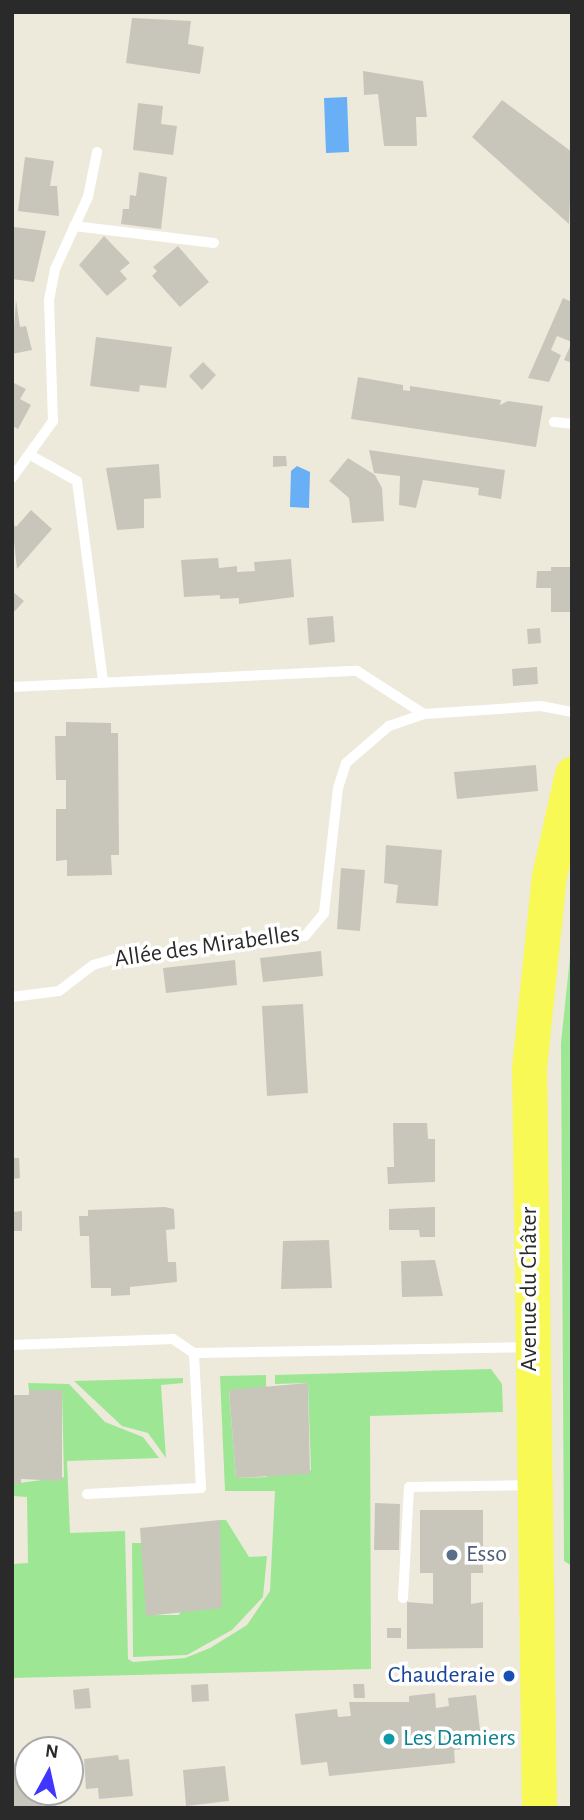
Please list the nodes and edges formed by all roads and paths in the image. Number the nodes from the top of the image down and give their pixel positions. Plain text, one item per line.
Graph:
1 (97, 152) dead end
2 (74, 226) junction
3 (214, 243) dead end
4 (554, 422) dead end
5 (572, 424) edge
6 (32, 456) junction
7 (12, 478) edge
8 (103, 682) junction
9 (12, 687) edge
10 (572, 712) edge
11 (424, 714) junction
12 (572, 774) edge
13 (12, 997) edge
14 (12, 1345) edge
15 (530, 1347) junction
16 (194, 1353) junction
17 (533, 1485) junction
18 (88, 1494) dead end
19 (403, 1598) dead end
20 (538, 1808) edge

1 - 2 lane
2 - 3 lane
2 - 6 lane
4 - 5 lane
6 - 7 lane
6 - 8 lane
8 - 9 lane
8 - 11 lane
10 - 11 lane, Allée des Mirabelles
11 - 13 lane, Allée des Mirabelles
12 - 15 main road, Avenue du Châter
14 - 16 lane
15 - 16 lane
15 - 17 main road, Avenue du Châter
16 - 18 lane
17 - 19 lane
17 - 20 main road, Avenue du Châter

